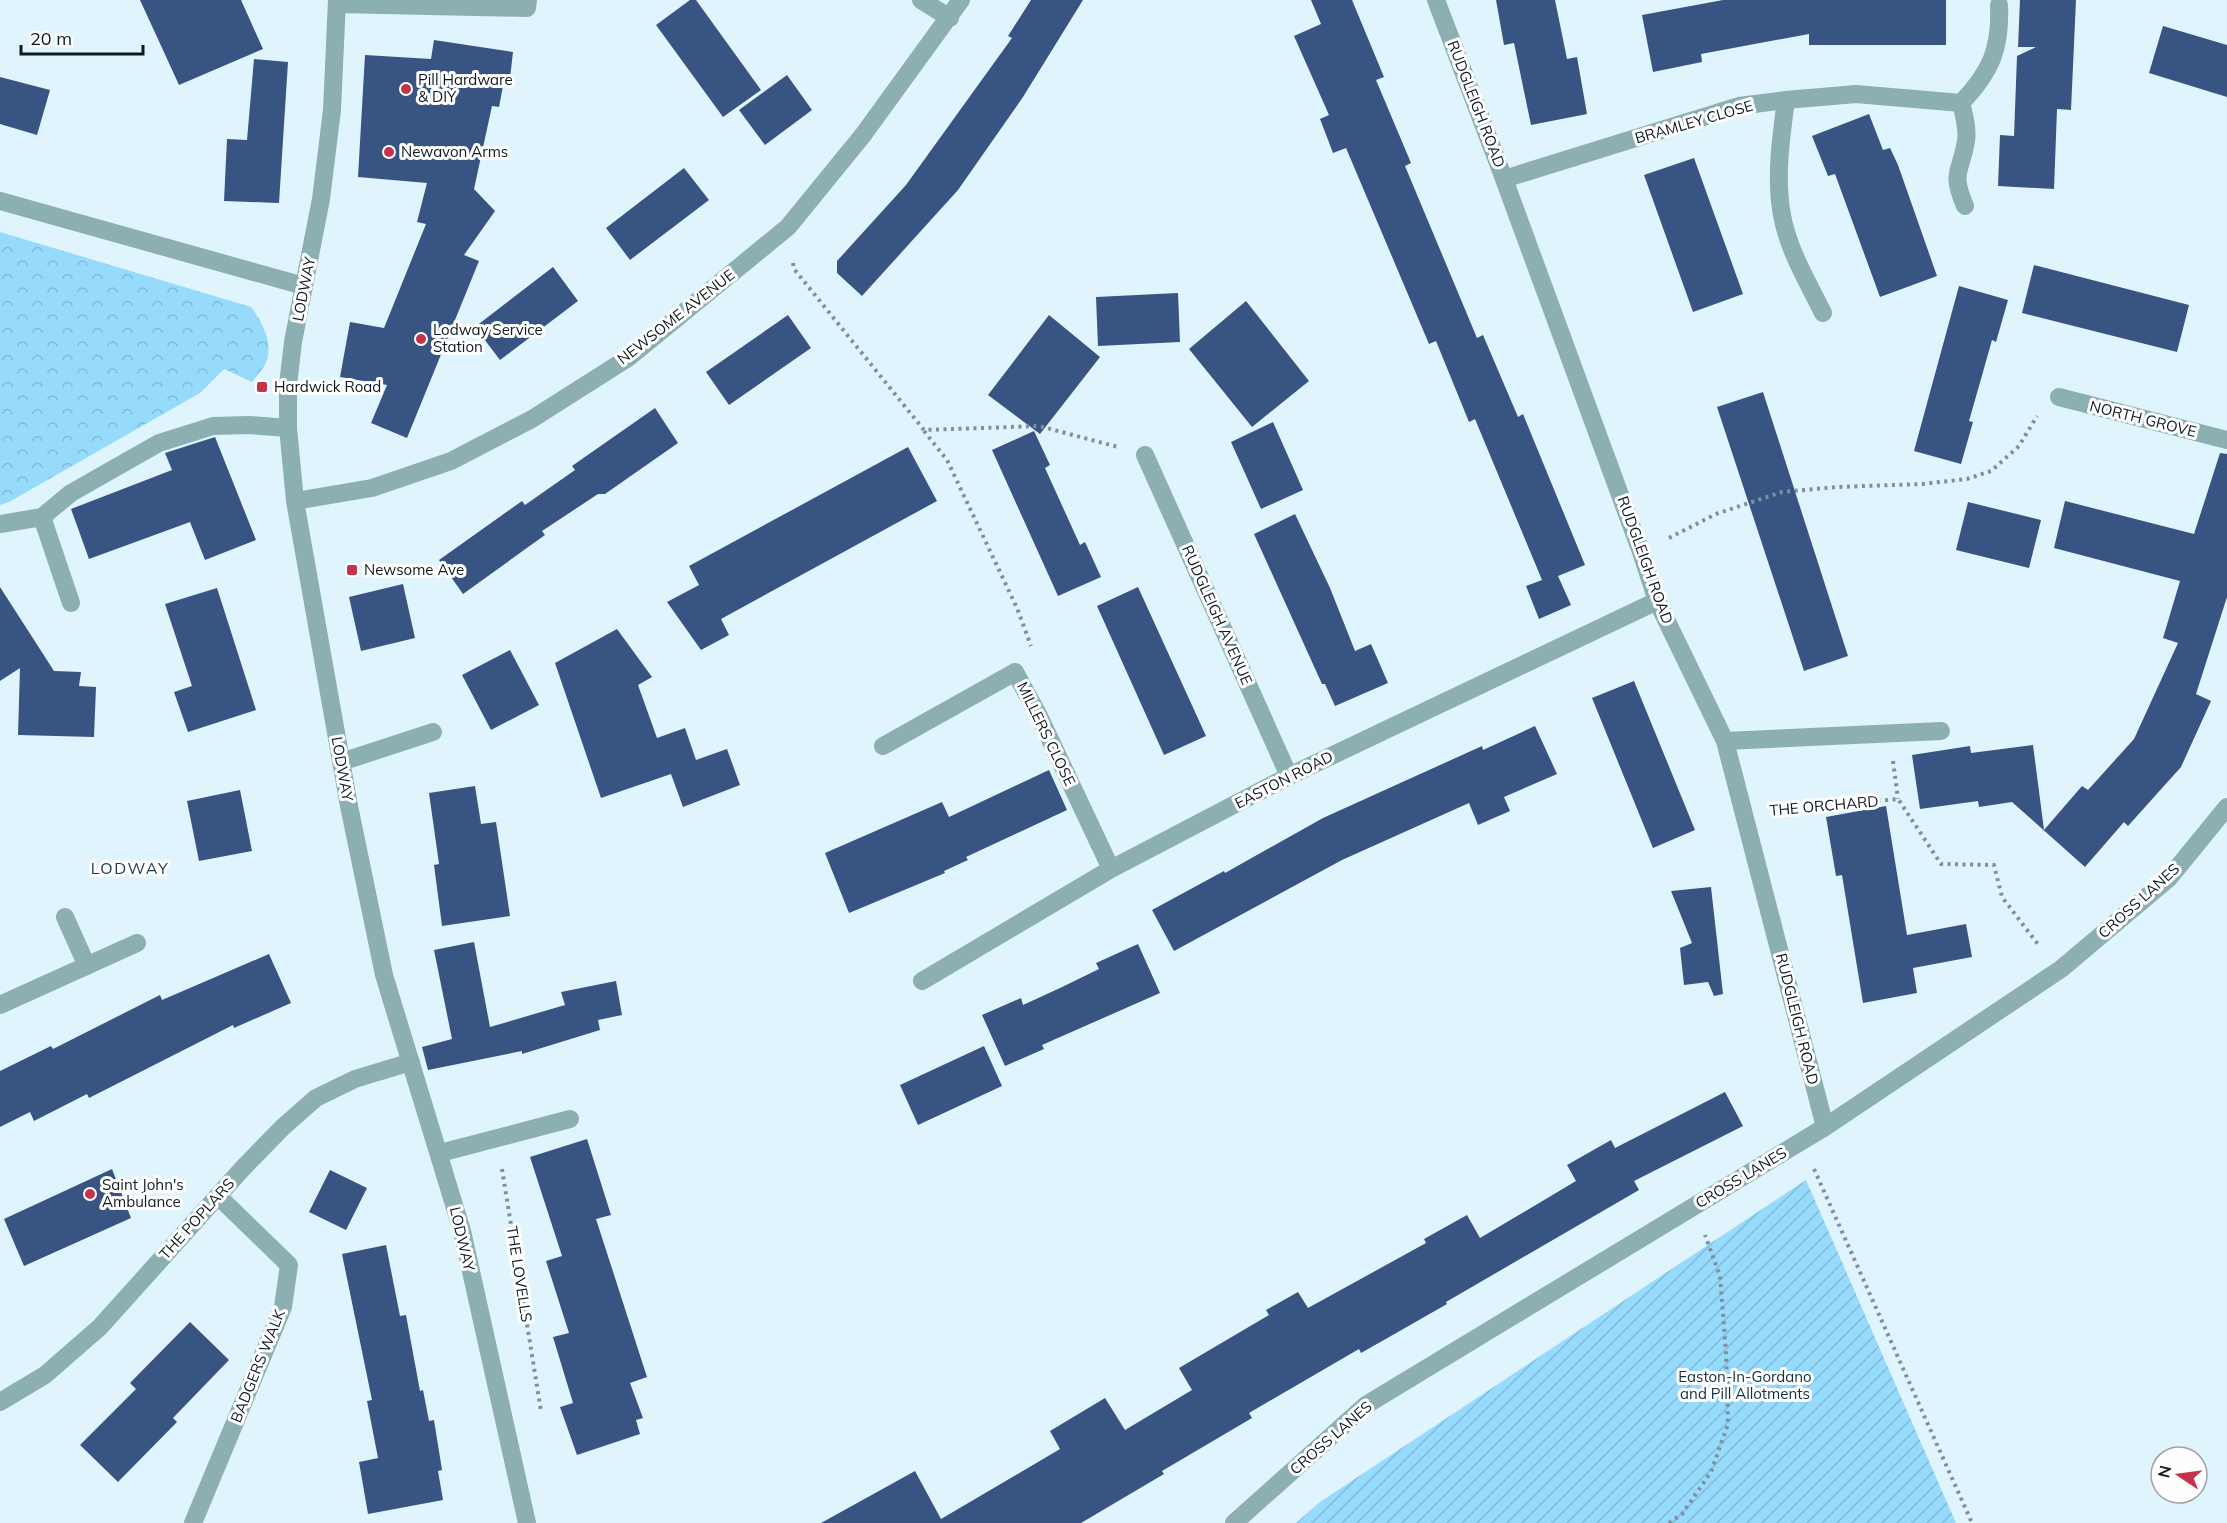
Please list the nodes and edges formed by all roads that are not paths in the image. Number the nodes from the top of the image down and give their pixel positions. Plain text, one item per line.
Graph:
1 (528, 0) edge
2 (921, 0) edge
3 (961, 0) edge
4 (1436, 0) edge
5 (337, 2) edge
6 (1999, 5) dead end
7 (950, 18) junction
8 (1786, 100) junction
9 (1961, 103) junction
10 (1504, 179) junction
11 (0, 201) edge
12 (1965, 206) dead end
13 (304, 286) junction
14 (1823, 313) dead end
15 (2059, 397) road end
16 (288, 428) junction
17 (2227, 440) edge
18 (1145, 454) road end
19 (295, 501) junction
20 (42, 517) junction
21 (0, 524) edge
22 (1657, 601) junction
23 (71, 603) dead end
24 (1941, 731) dead end
25 (433, 732) dead end
26 (1725, 741) junction
27 (883, 746) dead end
28 (341, 762) junction
29 (1289, 776) junction
30 (2227, 807) edge
31 (1111, 869) junction
32 (65, 917) dead end
33 (137, 943) dead end
34 (87, 966) junction
35 (922, 981) dead end
36 (0, 1005) edge
37 (411, 1062) junction
38 (570, 1119) dead end
39 (1825, 1127) junction
40 (440, 1153) junction
41 (218, 1196) junction
42 (0, 1402) edge
43 (193, 1523) edge
44 (527, 1523) edge
45 (1234, 1523) edge

1 - 5 street
2 - 7 street
3 - 7 street, NEWSOME AVENUE
4 - 10 street, RUDGLEIGH ROAD
5 - 13 street, LODWAY
6 - 9 street
7 - 19 street, NEWSOME AVENUE
8 - 9 street, BRAMLEY CLOSE
8 - 10 street, BRAMLEY CLOSE
8 - 14 street
9 - 12 street
10 - 22 street, RUDGLEIGH ROAD
11 - 13 street
13 - 16 street, LODWAY
15 - 17 street, NORTH GROVE
16 - 19 street, LODWAY
16 - 20 street
18 - 29 street, RUDGLEIGH AVENUE
19 - 28 street, LODWAY
20 - 21 street
20 - 23 street
22 - 26 street, RUDGLEIGH ROAD
22 - 29 street, EASTON ROAD
24 - 26 street
25 - 28 street
26 - 39 street, RUDGLEIGH ROAD
27 - 31 street, MILLERS CLOSE
28 - 37 street, LODWAY
29 - 31 street, EASTON ROAD
30 - 39 street, CROSS LANES
31 - 35 street, EASTON ROAD
32 - 34 street
33 - 34 street
34 - 36 street
37 - 40 street, LODWAY
37 - 41 street, THE POPLARS
38 - 40 street
39 - 45 street, CROSS LANES
40 - 44 street, LODWAY
41 - 42 street, THE POPLARS
41 - 43 street, BADGERS WALK

